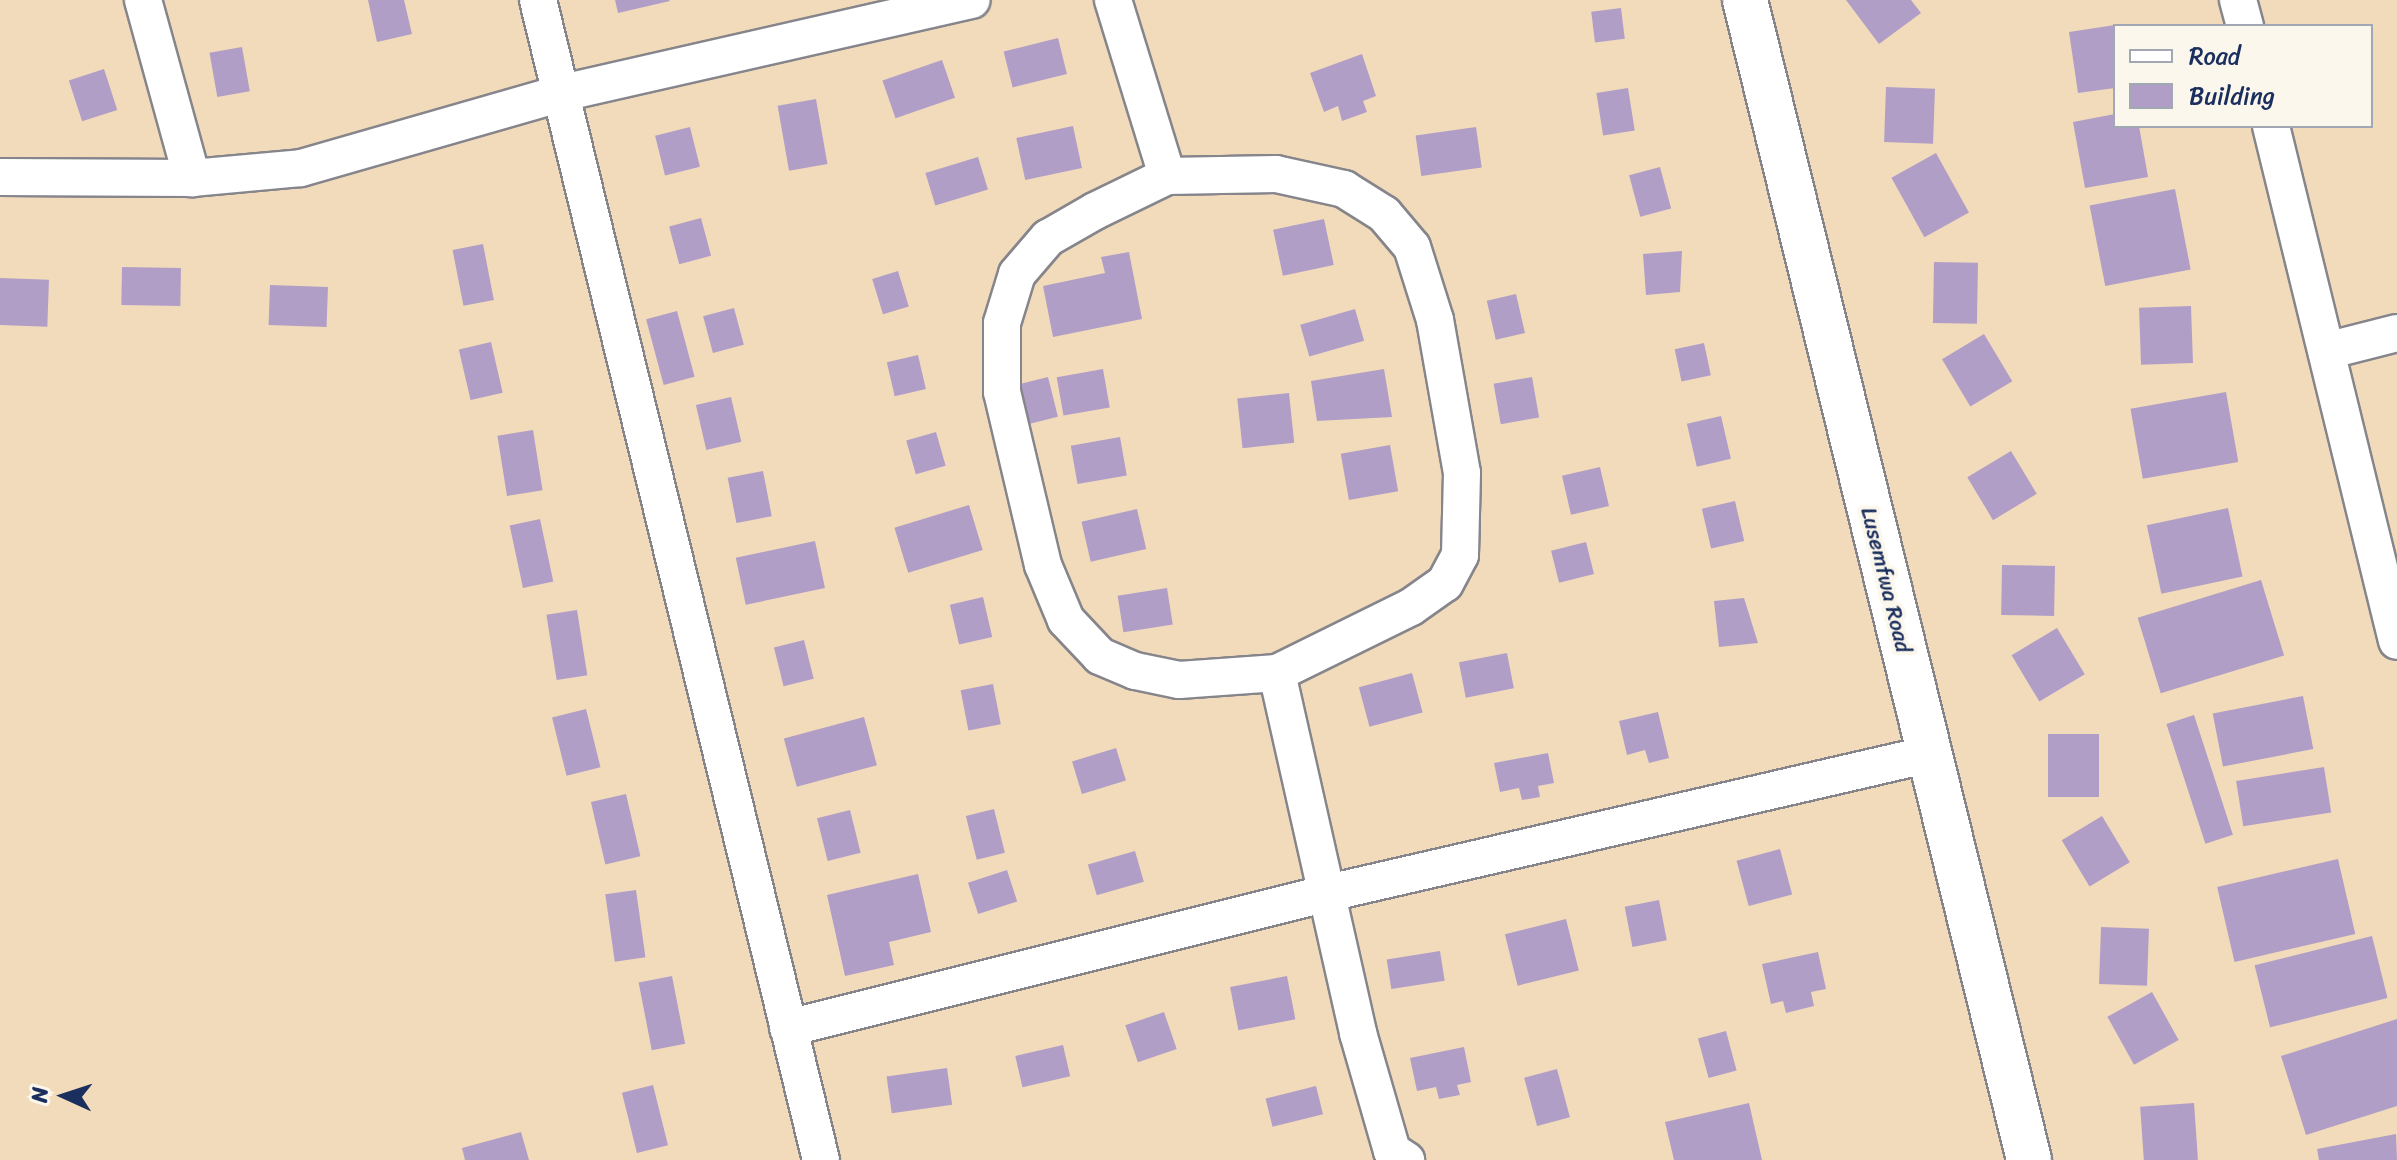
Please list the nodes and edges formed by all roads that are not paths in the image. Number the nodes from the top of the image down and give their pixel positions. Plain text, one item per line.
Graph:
1 (143, 0) edge
2 (538, 0) edge
3 (972, 0) edge
4 (1113, 0) edge
5 (1745, 0) edge
6 (2238, 0) edge
7 (2244, 24) edge
8 (562, 93) junction
9 (2272, 128) edge
10 (1167, 176) junction
11 (0, 177) edge
12 (192, 178) junction
13 (2397, 333) edge
14 (2330, 350) junction
15 (2397, 641) edge
16 (1277, 673) junction
17 (1930, 754) junction
18 (1324, 894) junction
19 (788, 1028) junction
20 (1395, 1157) edge
21 (821, 1160) edge
22 (2029, 1160) edge

1 - 12 street
2 - 8 street
3 - 8 street
4 - 10 street
5 - 17 street, Lusemfwa Road
6 - 7 street
8 - 12 street
8 - 19 street
9 - 14 street
10 - 16 street
10 - 16 street
11 - 12 street
13 - 14 street
14 - 15 street
16 - 18 street
17 - 18 street
17 - 22 street, Lusemfwa Road
18 - 19 street
18 - 20 street
19 - 21 street

